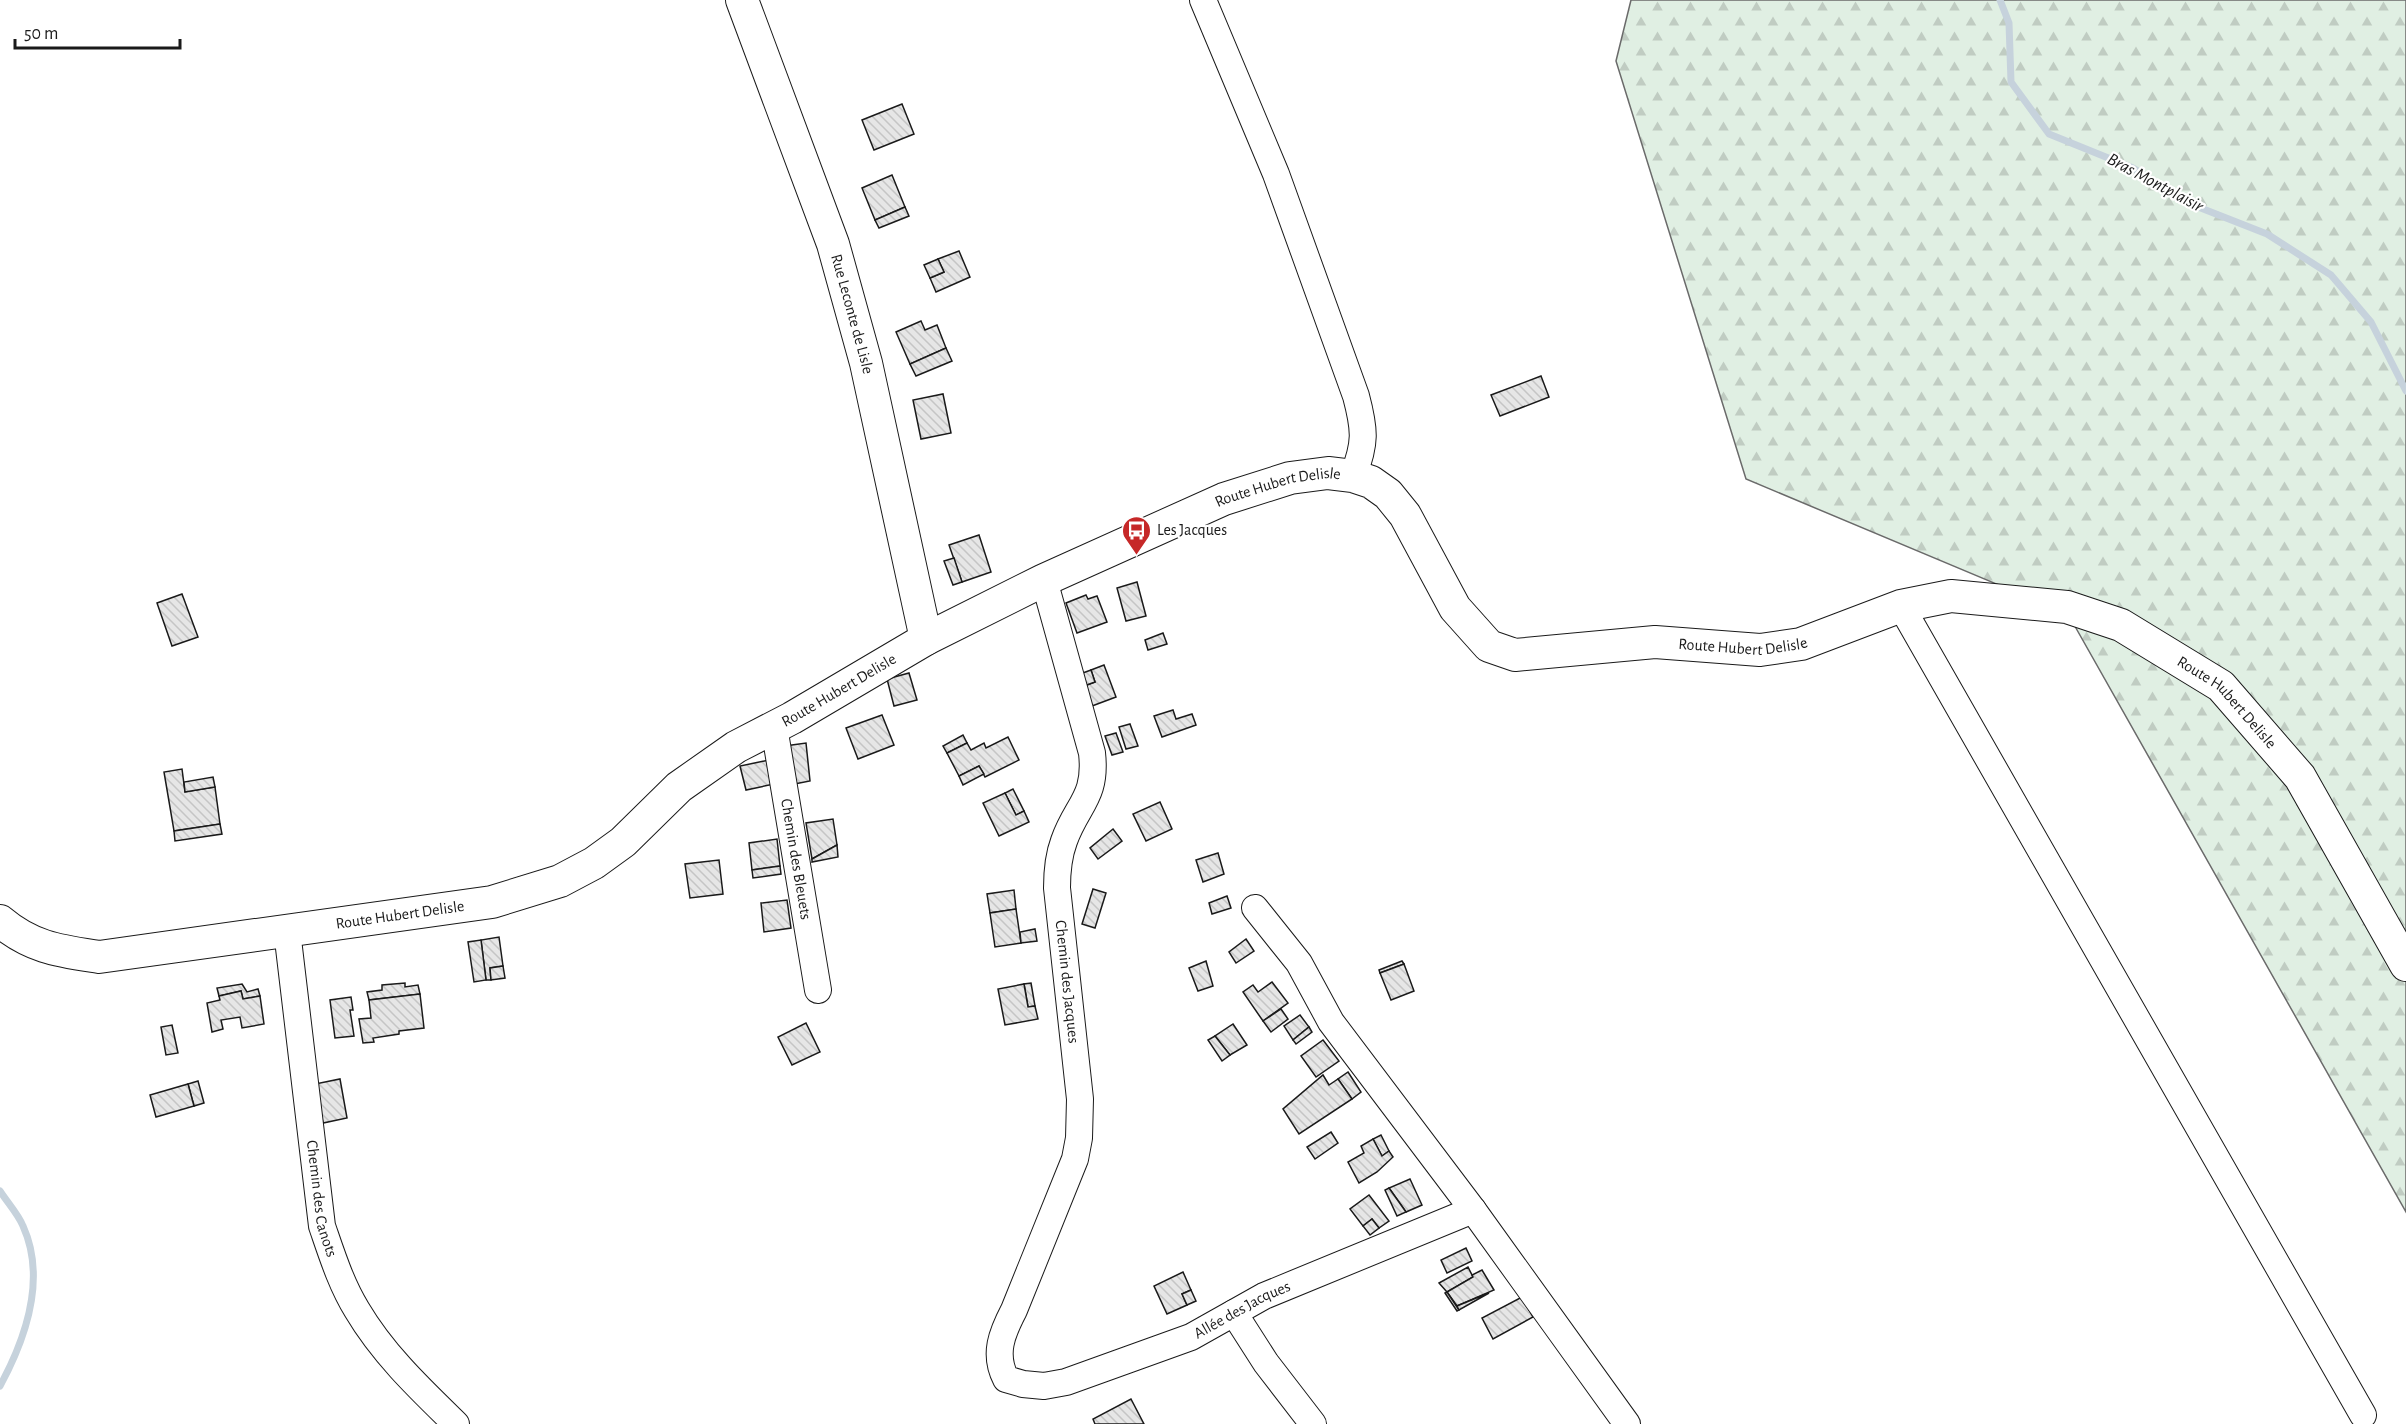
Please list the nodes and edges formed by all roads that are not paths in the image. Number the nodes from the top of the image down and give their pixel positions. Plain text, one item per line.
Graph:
1 (742, 0) edge
2 (1203, 0) edge
3 (1353, 476) junction
4 (1044, 580) junction
5 (1901, 606) junction
6 (926, 639) junction
7 (774, 727) junction
8 (1255, 908) dead end
9 (0, 921) edge
10 (287, 931) junction
11 (2406, 965) edge
12 (819, 990) dead end
13 (1473, 1210) junction
14 (1234, 1313) junction
15 (1006, 1379) joint
16 (2363, 1415) dead end
17 (447, 1422) edge
18 (1313, 1424) edge
19 (1627, 1424) edge

1 - 6 main road, Rue Leconte de Lisle
2 - 3 street
3 - 4 main road, Route Hubert Delisle
3 - 5 main road, Route Hubert Delisle
4 - 6 main road, Route Hubert Delisle
4 - 15 street, Chemin des Jacques
5 - 11 main road, Route Hubert Delisle
5 - 16 street
6 - 7 main road, Route Hubert Delisle
7 - 10 main road, Route Hubert Delisle
7 - 12 street, Chemin des Bleuets
8 - 13 street
9 - 10 main road, Route Hubert Delisle
10 - 17 street, Chemin des Canots
13 - 14 street, Allée des Jacques
13 - 19 street
14 - 15 street, Allée des Jacques
14 - 18 street

